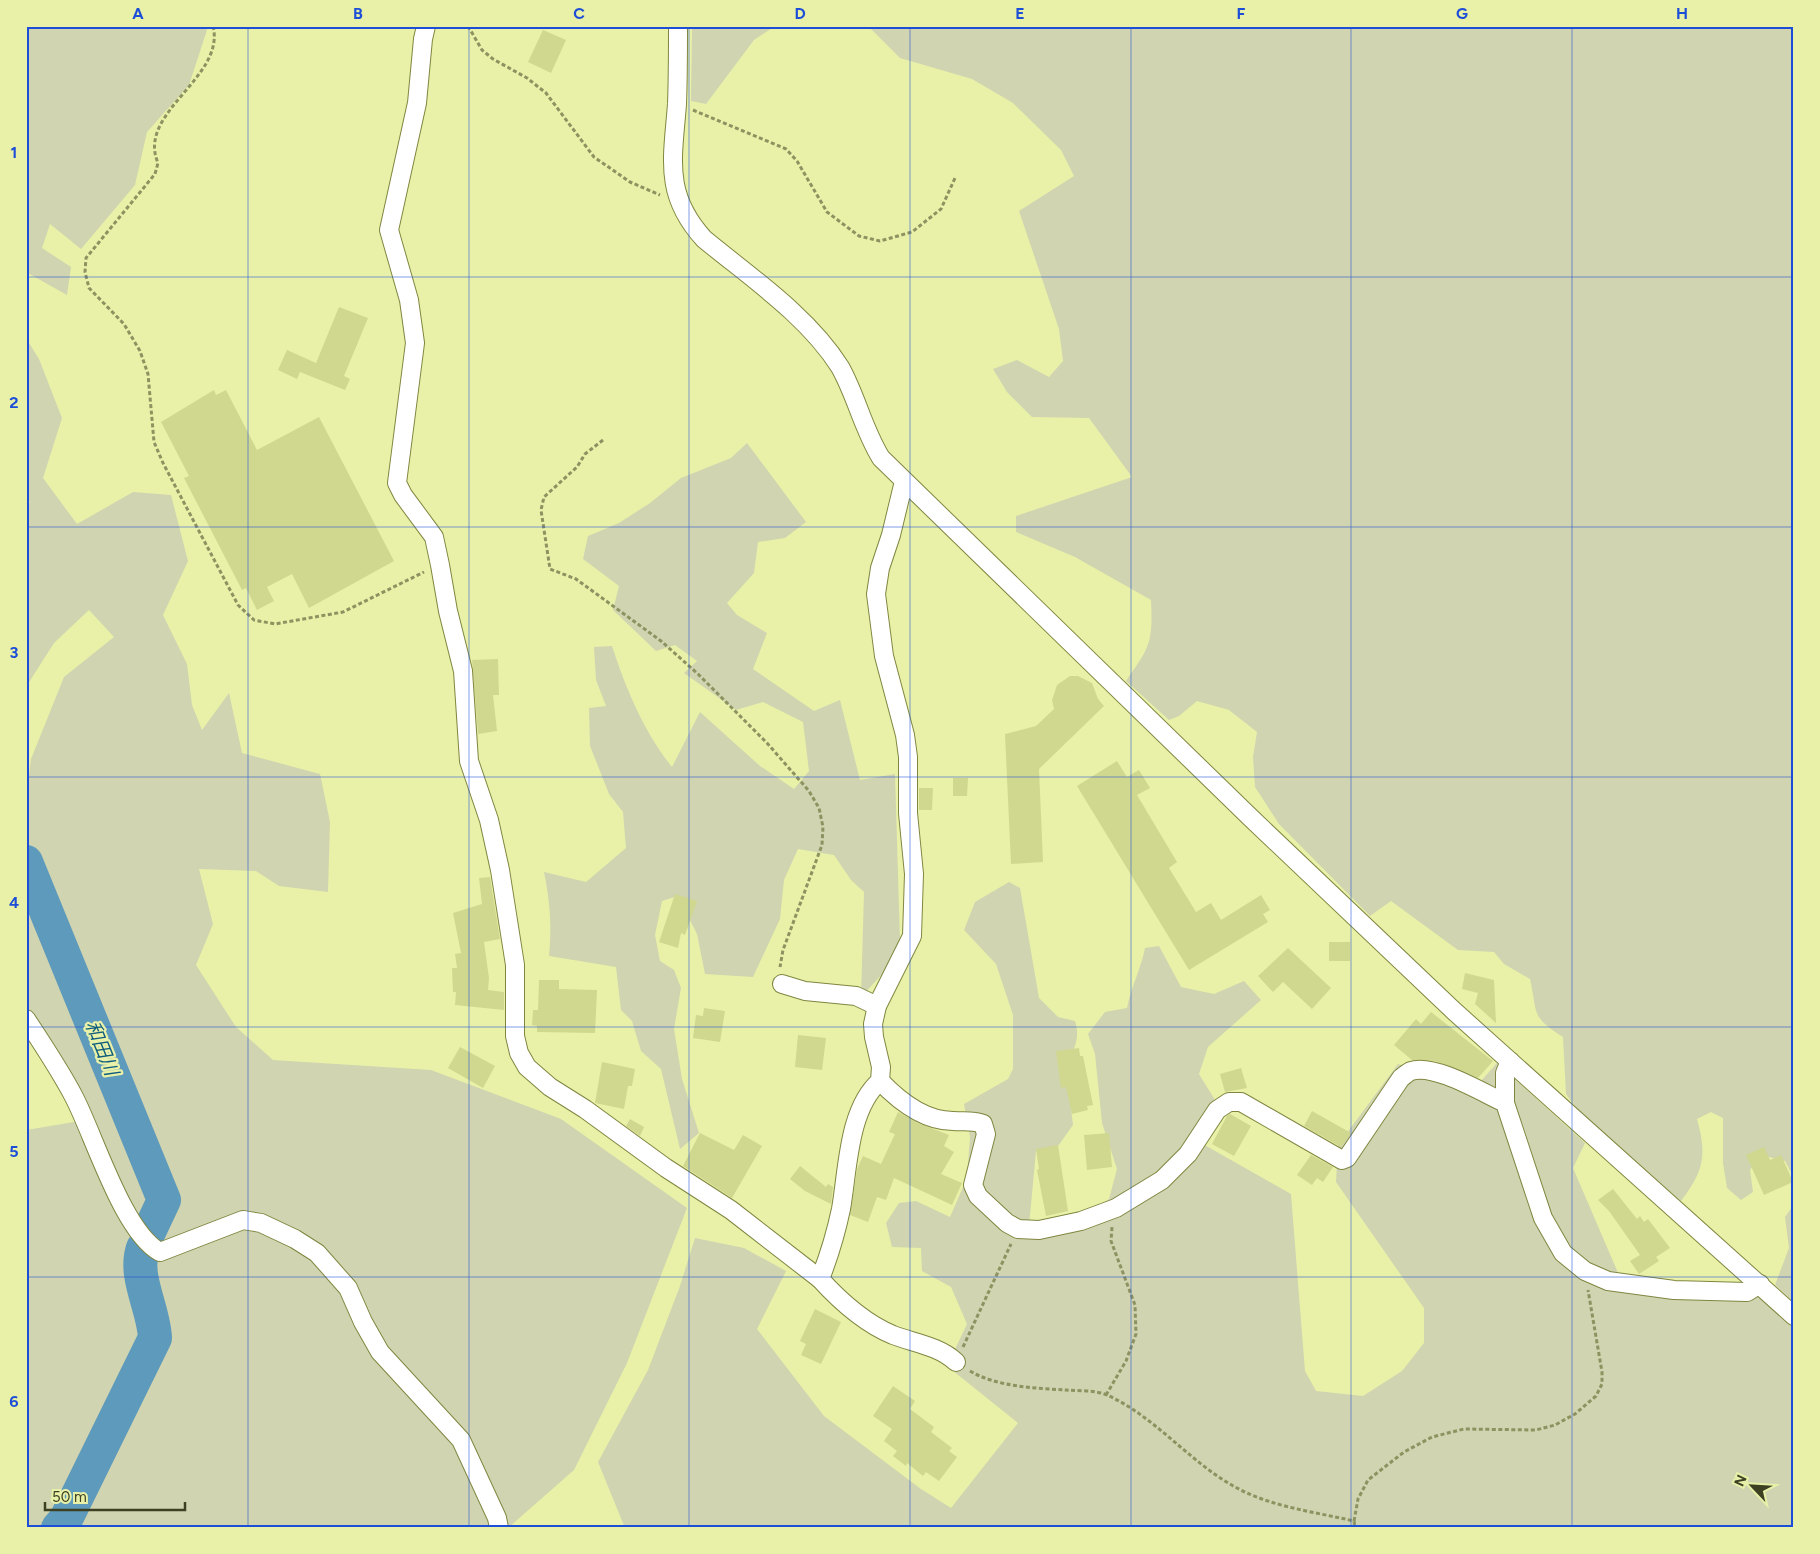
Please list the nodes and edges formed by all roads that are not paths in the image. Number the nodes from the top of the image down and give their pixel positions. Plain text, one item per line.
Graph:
1 (426, 26) edge
2 (678, 26) edge
3 (904, 481) junction
4 (782, 984) road end
5 (878, 1006) junction
6 (26, 1019) edge
7 (1510, 1062) junction
8 (880, 1081) junction
9 (1504, 1103) junction
10 (820, 1279) junction
11 (1760, 1284) junction
12 (1794, 1316) edge
13 (956, 1362) road end
14 (499, 1528) edge

1 - 10 street
2 - 3 street
3 - 5 street
3 - 7 street
4 - 5 street
5 - 8 street
6 - 14 street
7 - 9 street
7 - 11 street
8 - 9 street
8 - 10 street
9 - 11 street
10 - 13 street
11 - 12 street

